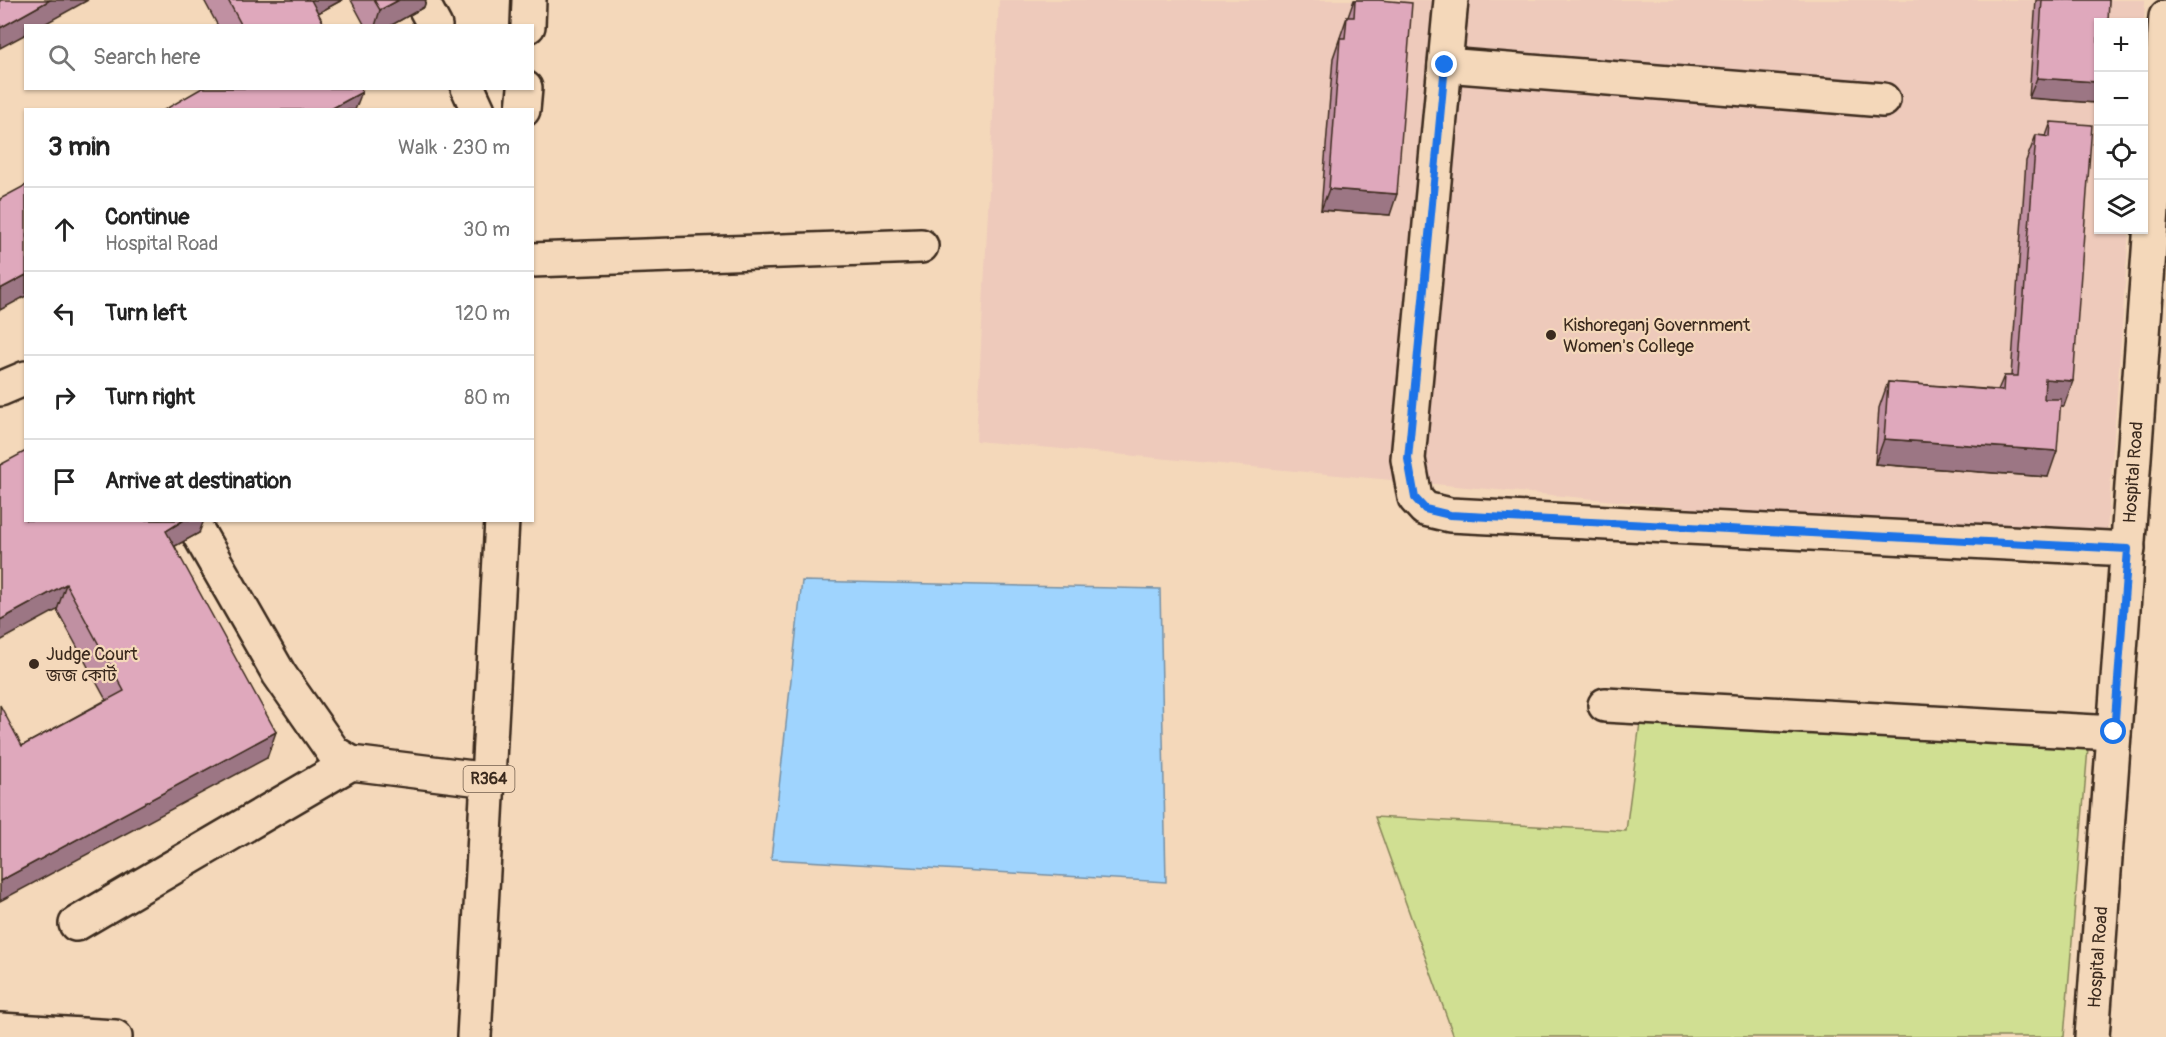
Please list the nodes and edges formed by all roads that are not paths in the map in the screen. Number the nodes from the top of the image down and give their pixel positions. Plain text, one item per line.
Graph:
1 (421, 0) edge
2 (529, 0) edge
3 (1451, 0) edge
4 (2166, 17) edge
5 (434, 24) edge
6 (528, 24) edge
7 (1445, 65) junction
8 (469, 90) edge
9 (525, 90) edge
10 (1883, 100) dead end
11 (477, 108) edge
12 (523, 108) edge
13 (921, 246) dead end
14 (534, 260) edge
15 (24, 379) edge
16 (0, 390) edge
17 (191, 522) edge
18 (502, 522) edge
19 (2128, 549) junction
20 (1605, 705) dead end
21 (2114, 732) junction
22 (351, 763) junction
23 (489, 780) junction
24 (76, 924) dead end
25 (0, 1030) edge
26 (115, 1037) edge
27 (474, 1037) edge
28 (2092, 1037) edge

1 - 5 street
2 - 6 street
3 - 7 street
4 - 19 street, Hospital Road
7 - 10 street
7 - 19 street
8 - 11 street
9 - 12 street
13 - 14 street
15 - 16 street
17 - 22 street
18 - 23 street, R364
19 - 21 street, Hospital Road
20 - 21 street
21 - 28 street, Hospital Road
22 - 23 street
22 - 24 street
23 - 27 street, R364
25 - 26 street

